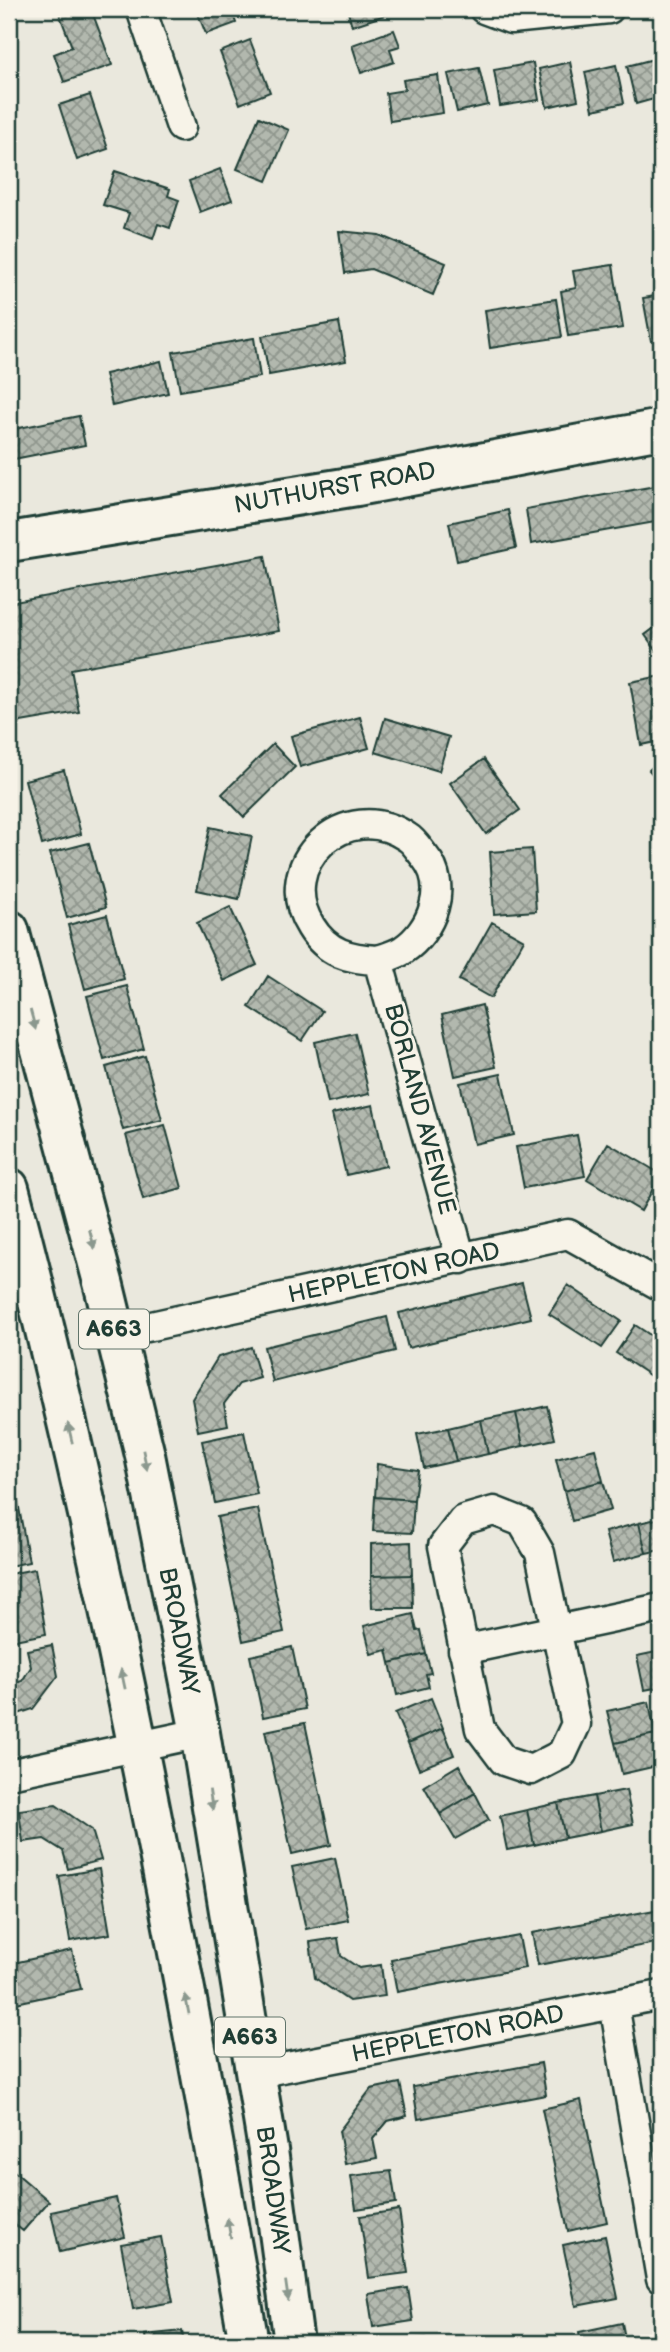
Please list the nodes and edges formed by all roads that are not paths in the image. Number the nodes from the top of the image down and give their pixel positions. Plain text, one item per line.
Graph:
1 (141, 9) edge
2 (484, 9) edge
3 (609, 9) edge
4 (181, 127) dead end
5 (661, 429) edge
6 (10, 542) edge
7 (9, 930) edge
8 (379, 960) junction
9 (9, 1188) edge
10 (461, 1259) junction
11 (661, 1286) edge
12 (115, 1334) junction
13 (661, 1608) edge
14 (557, 1630) junction
15 (463, 1650) junction
16 (200, 1733) junction
17 (137, 1746) junction
18 (9, 1773) edge
19 (661, 1995) edge
20 (614, 2004) junction
21 (256, 2073) junction
22 (661, 2279) edge
23 (248, 2343) edge
24 (294, 2343) edge

1 - 4 street
2 - 3 street
5 - 6 main road, NUTHURST ROAD
7 -> 12 main road, BROADWAY / A663
8 - 8 street
8 - 10 street, BORLAND AVENUE
17 -> 9 main road, BROADWAY / A663
10 - 11 street, HEPPLETON ROAD
10 - 12 street, HEPPLETON ROAD
12 -> 16 main road, BROADWAY / A663
13 - 14 street
14 - 15 street
14 - 15 street
14 - 15 street
16 - 17 street
16 -> 21 main road, BROADWAY / A663
17 - 18 street
23 -> 17 main road, BROADWAY / A663
19 - 20 street, HEPPLETON ROAD
20 - 21 street, HEPPLETON ROAD
20 - 22 street
21 -> 24 main road, BROADWAY / A663

